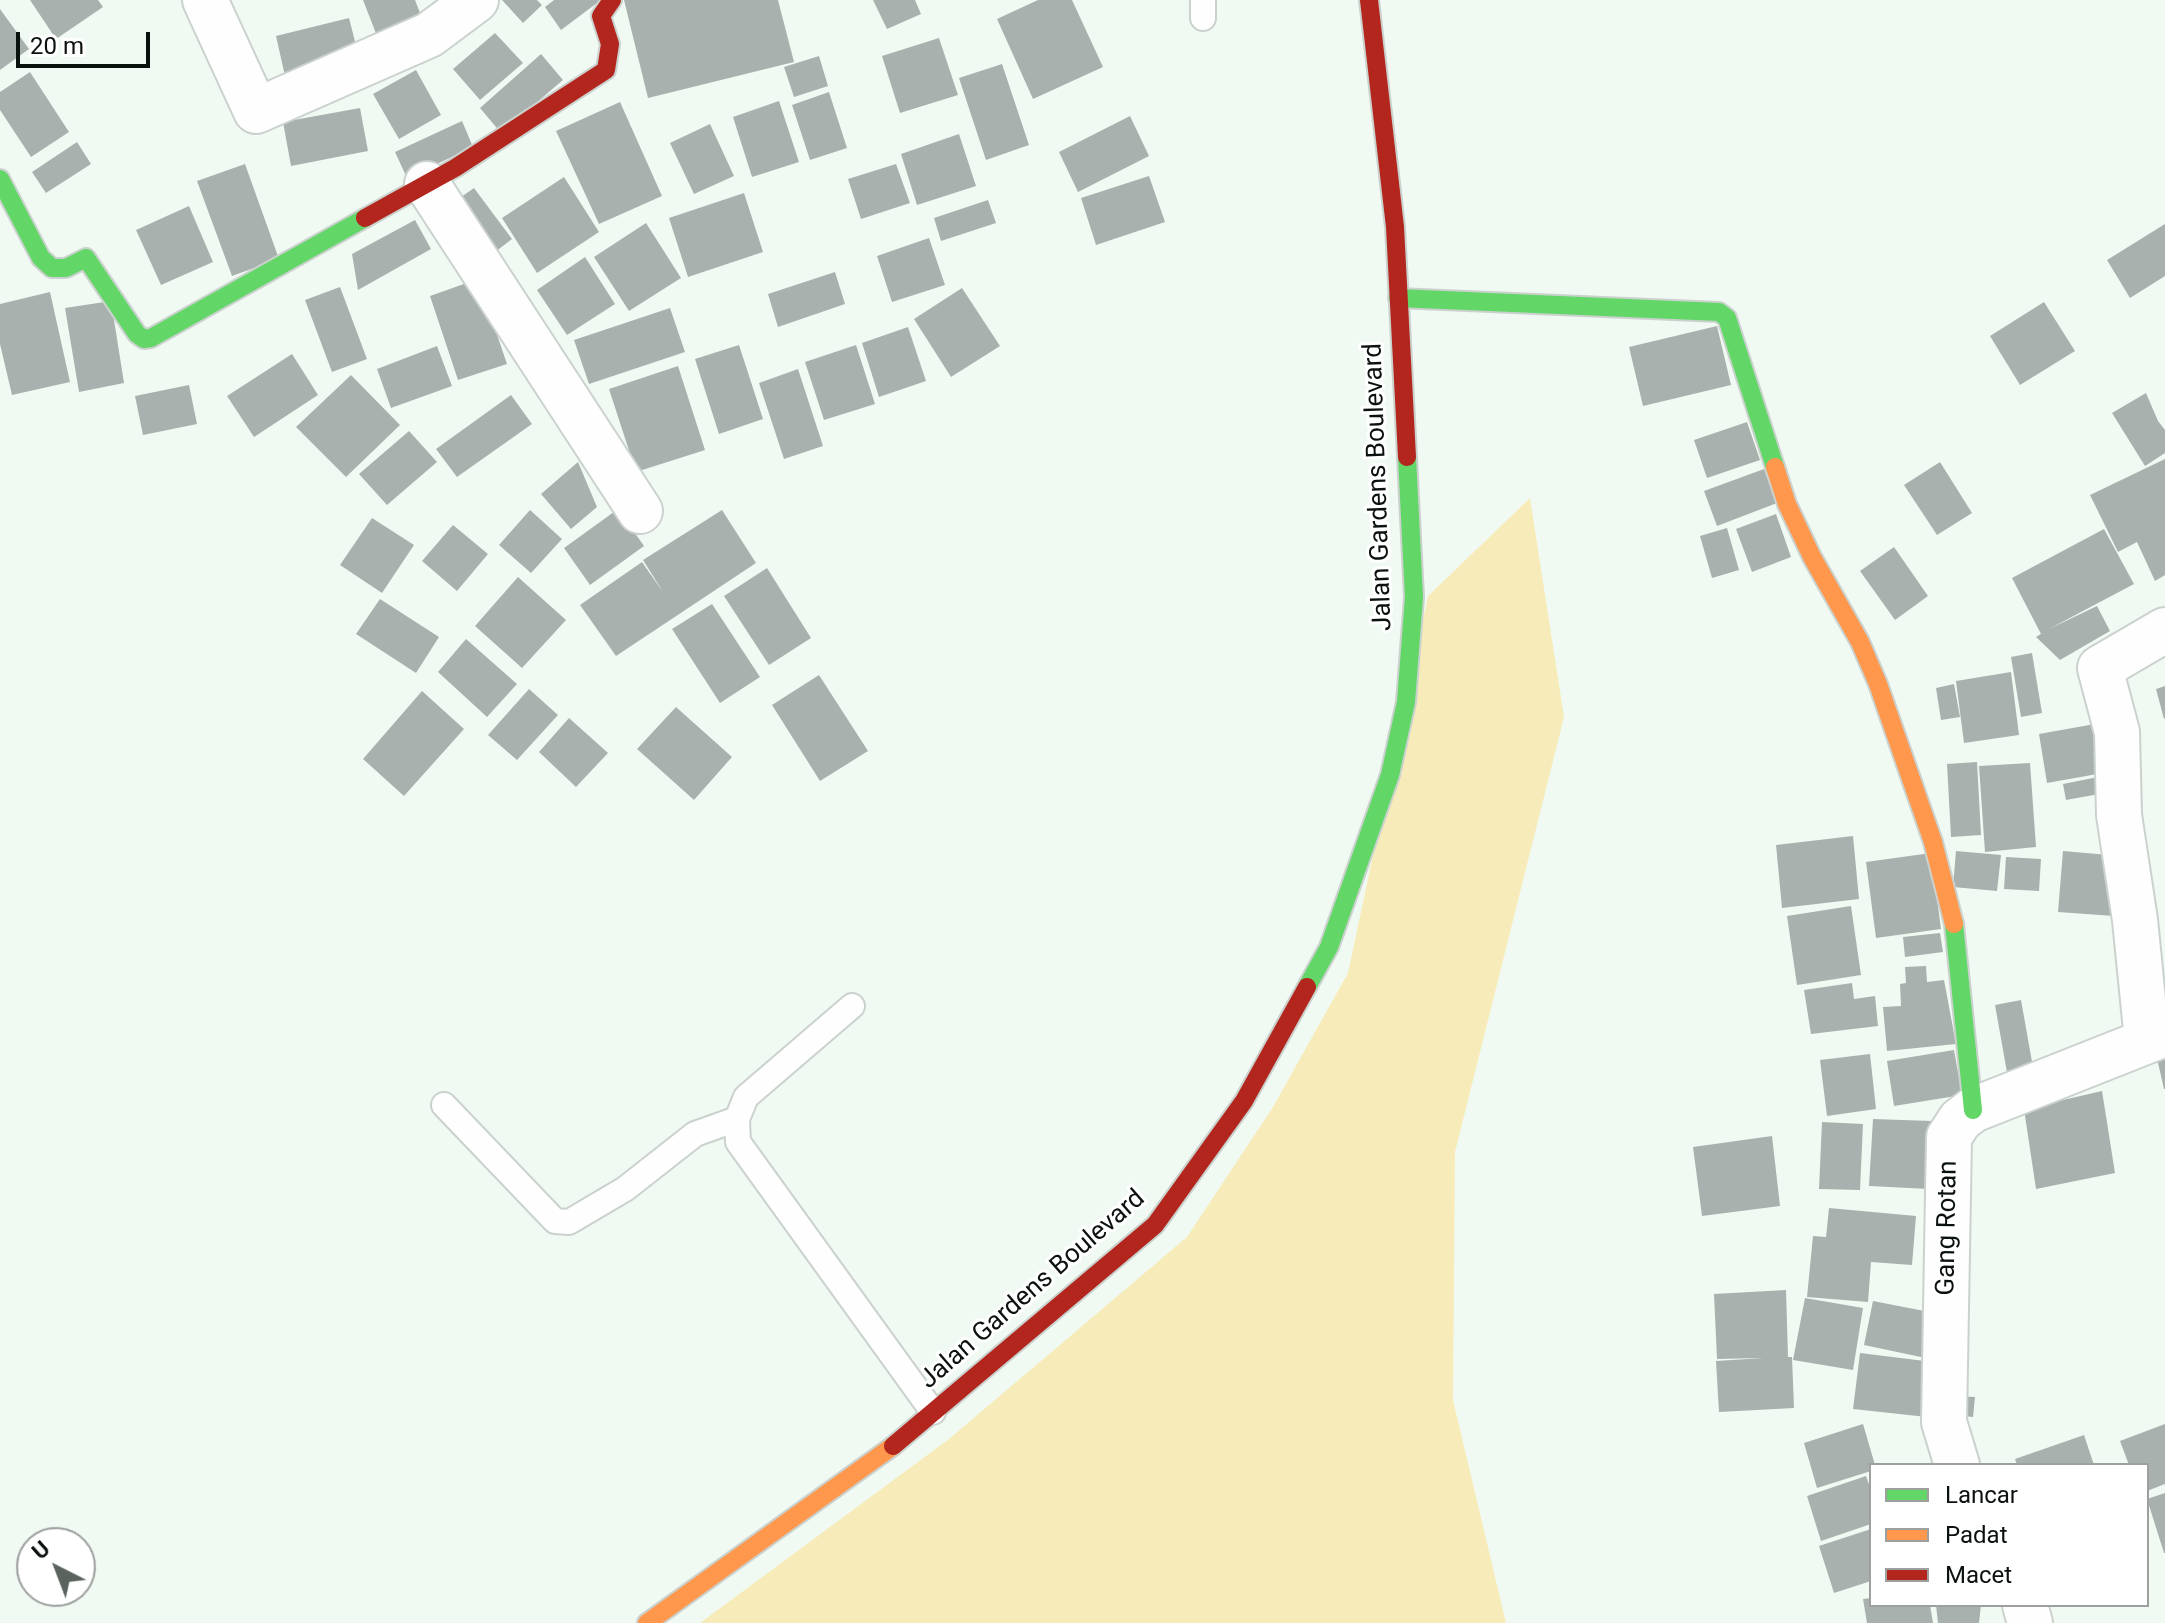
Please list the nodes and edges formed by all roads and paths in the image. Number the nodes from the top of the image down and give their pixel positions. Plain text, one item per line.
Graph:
1 (205, 0) edge
2 (476, 0) edge
3 (612, 0) edge
4 (1369, 0) edge
5 (0, 179) edge
6 (427, 184) junction
7 (1398, 298) junction
8 (640, 511) dead end
9 (2165, 630) edge
10 (852, 1006) dead end
11 (2156, 1037) edge
12 (444, 1105) dead end
13 (1973, 1110) junction
14 (737, 1119) junction
15 (933, 1412) junction
16 (1956, 1463) edge
17 (647, 1623) edge

1 - 2 street
3 - 6 street
4 - 7 street, Jalan Gardens Boulevard
5 - 6 street
6 - 8 street
7 - 13 street
7 - 15 street, Jalan Gardens Boulevard
9 - 11 street
10 - 14 lane
11 - 13 street, Gang Rotan
12 - 14 lane
13 - 16 street, Gang Rotan
14 - 15 lane
15 - 17 street, Jalan Gardens Boulevard

